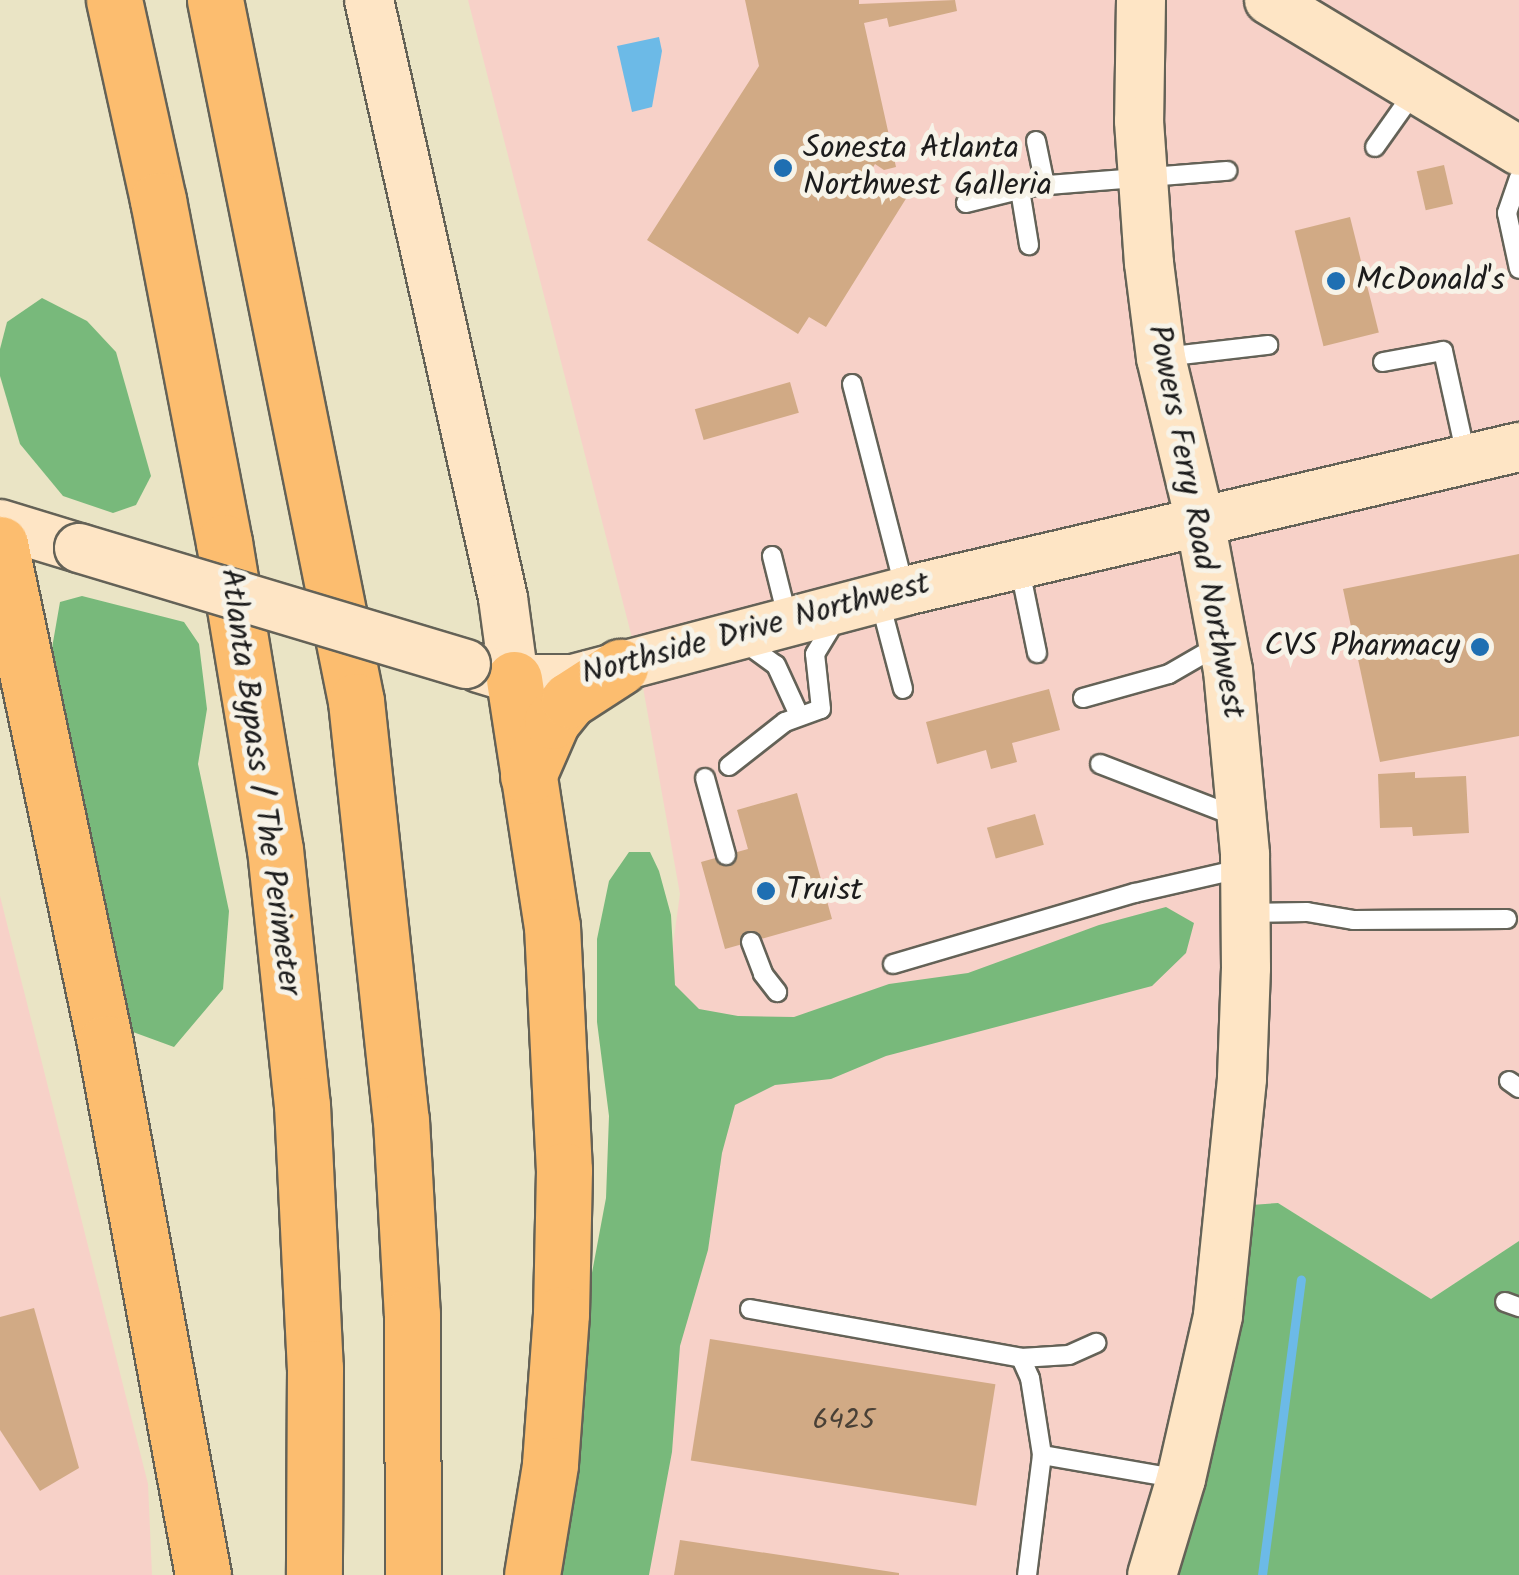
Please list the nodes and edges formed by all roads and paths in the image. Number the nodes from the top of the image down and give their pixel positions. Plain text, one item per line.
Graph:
1 (114, 0) edge
2 (214, 0) edge
3 (369, 0) edge
4 (1141, 0) edge
5 (1293, 6) edge
6 (1416, 88) junction
7 (1036, 141) dead end
8 (1375, 146) dead end
9 (1519, 150) edge
10 (1227, 172) dead end
11 (1142, 177) junction
12 (1519, 178) edge
13 (1045, 185) junction
14 (1020, 190) junction
15 (966, 204) dead end
16 (1028, 245) dead end
17 (1519, 269) edge
18 (1268, 345) dead end
19 (1161, 358) junction
20 (1383, 362) dead end
21 (852, 384) dead end
22 (1519, 446) edge
23 (1466, 456) junction
24 (1200, 521) junction
25 (0, 524) edge
26 (0, 544) edge
27 (772, 556) dead end
28 (1019, 564) junction
29 (877, 598) junction
30 (788, 620) junction
31 (730, 636) junction
32 (1223, 642) junction
33 (1037, 653) dead end
34 (620, 667) junction
35 (490, 671) junction
36 (903, 689) dead end
37 (1082, 698) dead end
38 (799, 715) junction
39 (1100, 764) dead end
40 (728, 766) dead end
41 (528, 776) junction
42 (705, 778) dead end
43 (1242, 819) junction
44 (726, 855) dead end
45 (1245, 891) junction
46 (1507, 919) dead end
47 (751, 942) dead end
48 (892, 964) dead end
49 (777, 992) dead end
50 (750, 1309) dead end
51 (1096, 1343) dead end
52 (1021, 1358) junction
53 (1042, 1455) junction
54 (1181, 1479) junction
55 (203, 1575) edge
56 (314, 1575) edge
57 (413, 1575) edge
58 (532, 1575) edge
59 (1027, 1575) edge
60 (1152, 1575) edge

1 - 56 highway, Atlanta Bypass / The Perimeter
2 - 57 highway
3 - 35 main road
4 - 11 main road, Powers Ferry Road Northwest
5 - 6 main road
6 - 8 lane
6 - 9 main road
7 - 13 lane
10 - 11 lane
11 - 13 lane
11 - 19 main road, Powers Ferry Road Northwest
12 - 17 lane
13 - 14 lane
14 - 15 lane
14 - 16 lane
18 - 19 lane
19 - 24 main road, Powers Ferry Road Northwest
20 - 23 lane
21 - 29 lane
22 - 23 main road, Northside Drive Northwest
23 - 24 main road, Northside Drive Northwest
24 - 28 main road, Northside Drive Northwest
24 - 32 main road, Powers Ferry Road Northwest
25 - 35 main road, Northside Drive Northwest, bridge
26 - 55 highway
27 - 30 lane
28 - 29 main road, Northside Drive Northwest
28 - 33 lane
29 - 30 main road, Northside Drive Northwest
29 - 36 lane
29 - 38 lane
30 - 31 main road, Northside Drive Northwest
31 - 34 main road, Northside Drive Northwest
31 - 38 lane
32 - 37 lane
32 - 43 main road, Powers Ferry Road Northwest
34 - 35 main road, Northside Drive Northwest
34 - 41 highway
35 - 41 highway
38 - 40 lane
39 - 43 lane
41 - 58 highway
42 - 44 lane
43 - 45 main road, Powers Ferry Road Northwest
45 - 46 lane
45 - 48 lane
45 - 54 main road, Powers Ferry Road Northwest
47 - 49 lane
50 - 52 lane
51 - 52 lane
52 - 53 lane
53 - 54 lane
53 - 59 lane
54 - 60 main road, Powers Ferry Road Northwest

